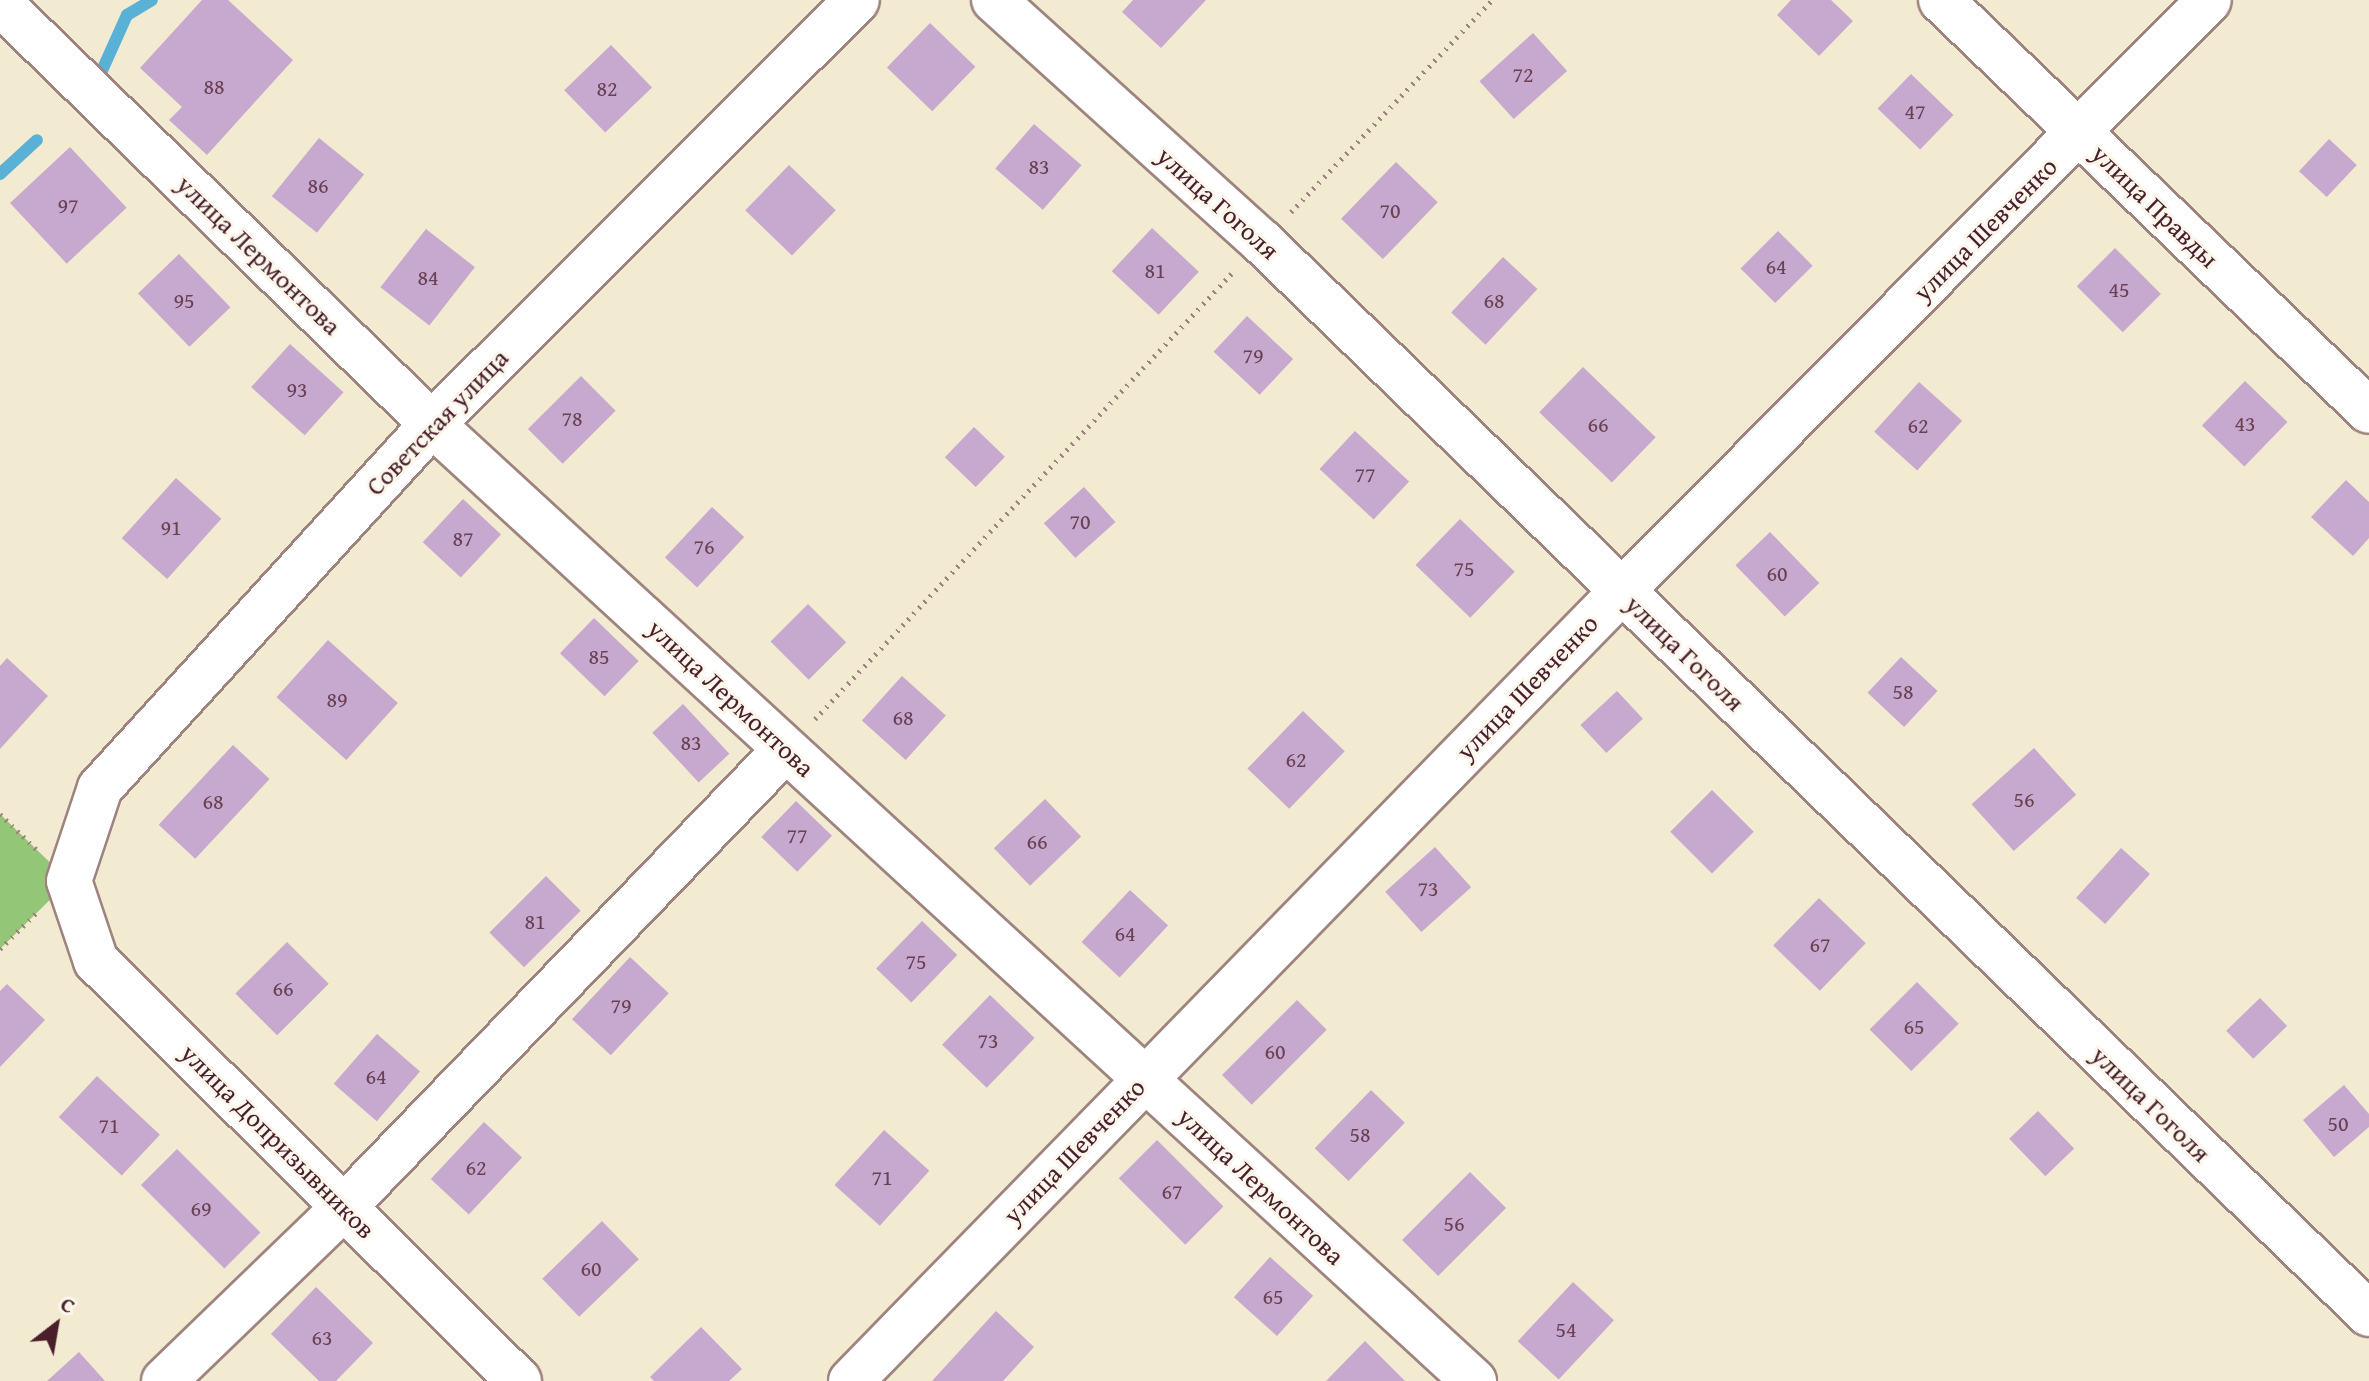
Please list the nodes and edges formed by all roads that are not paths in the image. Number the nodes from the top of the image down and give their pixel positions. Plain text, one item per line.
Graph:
1 (857, 0) edge
2 (994, 0) edge
3 (1941, 0) edge
4 (2209, 0) edge
5 (8, 11) edge
6 (2081, 134) junction
7 (2369, 411) edge
8 (432, 424) junction
9 (1621, 592) junction
10 (786, 749) junction
11 (69, 881) joint
12 (1144, 1078) junction
13 (344, 1207) junction
14 (2369, 1314) edge
15 (164, 1381) edge
16 (519, 1381) edge
17 (851, 1381) edge
18 (1474, 1381) edge

1 - 8 street, Советская улица
2 - 9 street, улица Гоголя
3 - 6 street, улица Правды
4 - 6 street, улица Шевченко
5 - 8 street, улица Лермонтова
6 - 7 street, улица Правды
6 - 9 street, улица Шевченко
8 - 10 street, улица Лермонтова
8 - 11 street, Советская улица
9 - 12 street, улица Шевченко
9 - 14 street, улица Гоголя
10 - 12 street, улица Лермонтова
10 - 13 street
11 - 13 street, улица Допризывников
12 - 17 street, улица Шевченко
12 - 18 street, улица Лермонтова
13 - 15 street
13 - 16 street, улица Допризывников

